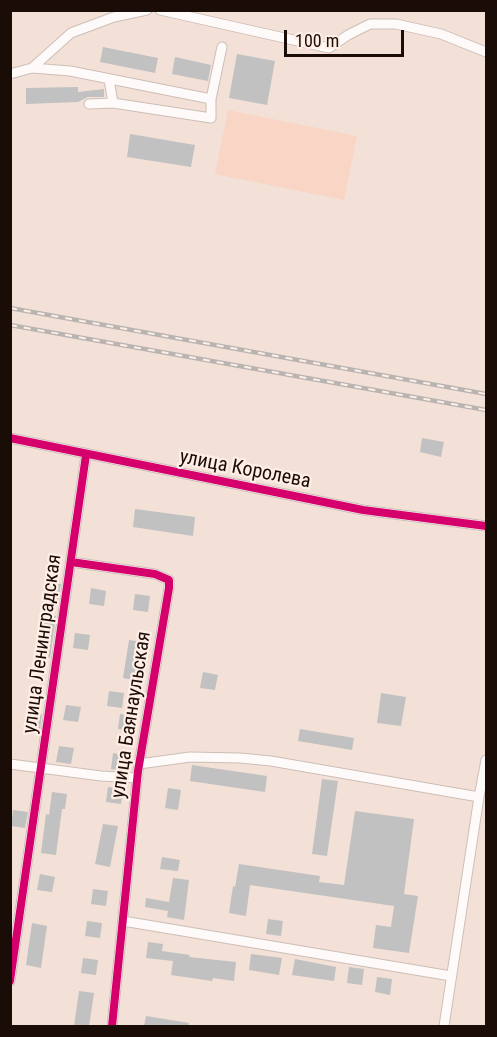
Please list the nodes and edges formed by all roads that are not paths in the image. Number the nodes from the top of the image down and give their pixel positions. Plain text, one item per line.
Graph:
1 (147, 10) edge
2 (160, 10) edge
3 (222, 47) dead end
4 (486, 52) edge
5 (32, 68) junction
6 (10, 74) edge
7 (110, 79) junction
8 (211, 99) junction
9 (113, 103) junction
10 (89, 104) dead end
11 (10, 438) edge
12 (86, 454) junction
13 (476, 524) junction
14 (486, 526) edge
15 (486, 534) edge
16 (71, 562) junction
17 (486, 760) edge
18 (10, 764) edge
19 (139, 764) junction
20 (42, 768) junction
21 (138, 778) junction
22 (479, 797) junction
23 (15, 906) edge
24 (123, 921) junction
25 (451, 976) junction
26 (10, 981) edge
27 (112, 1026) edge
28 (444, 1026) edge

1 - 5 street
2 - 4 street
3 - 8 street
5 - 6 street
5 - 7 street
7 - 8 street
7 - 9 street
8 - 9 street
9 - 10 street
11 - 12 street, улица Королева
12 - 13 street, улица Королева
12 - 16 street, улица Ленинградская
13 - 14 street, улица Королева
13 - 15 street
16 - 19 street, улица Баянаульская
16 - 20 street, улица Ленинградская
17 - 22 street
18 - 20 street
19 - 21 street, улица Баянаульская
19 - 22 street
20 - 21 street
20 - 23 street, улица Ленинградская
21 - 24 street, улица Баянаульская
22 - 25 street
23 - 26 street, улица Ленинградская
24 - 25 street
24 - 27 street, улица Баянаульская
25 - 28 street

